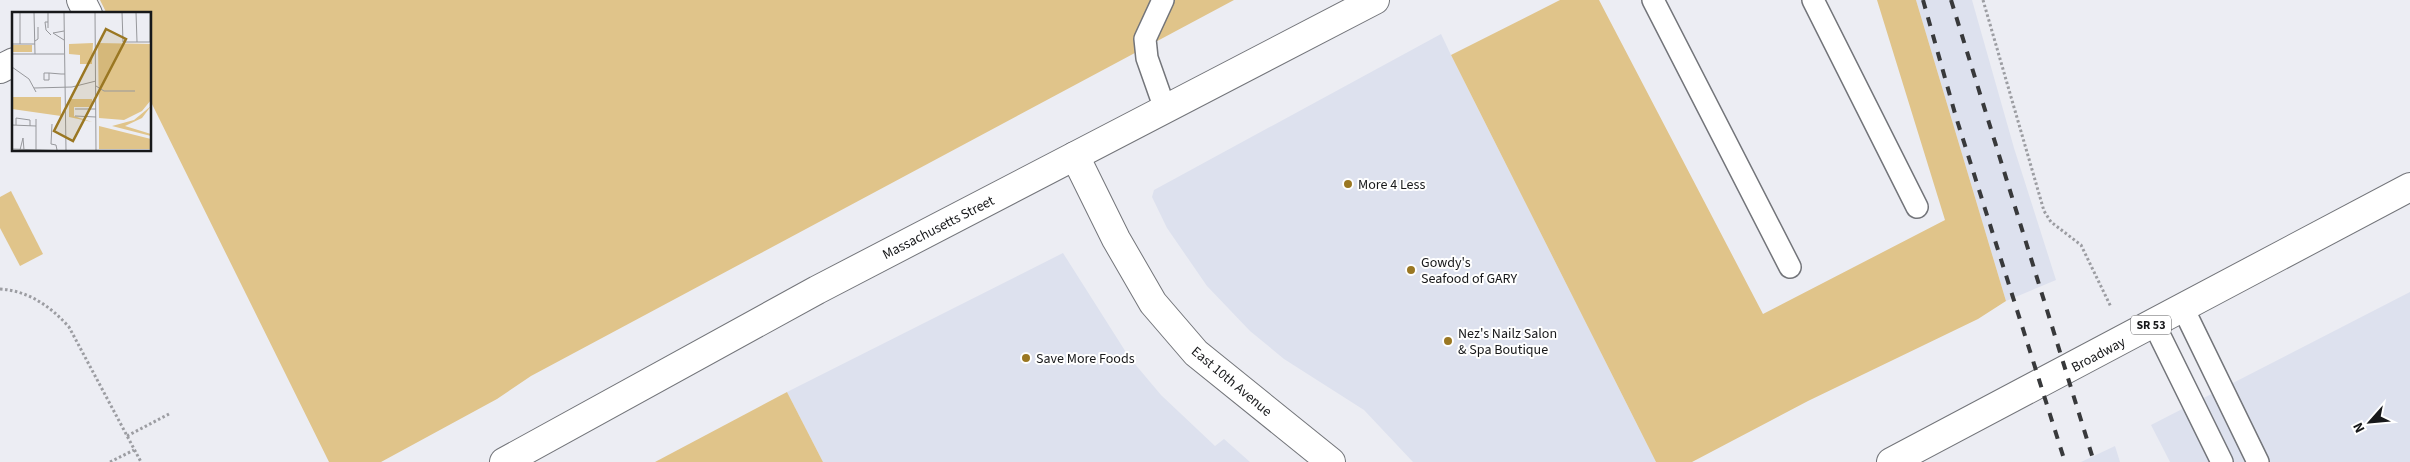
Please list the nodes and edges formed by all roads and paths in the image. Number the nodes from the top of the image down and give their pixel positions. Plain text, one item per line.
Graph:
1 (81, 0) edge
2 (1162, 0) edge
3 (1375, 0) edge
4 (1653, 0) edge
5 (1814, 0) edge
6 (1983, 0) edge
7 (87, 12) edge
8 (12, 63) edge
9 (0, 69) edge
10 (1165, 109) junction
11 (1075, 156) junction
12 (2410, 187) edge
13 (1916, 207) dead end
14 (1790, 267) dead end
15 (0, 289) edge
16 (2183, 308) junction
17 (2154, 324) junction
18 (2126, 339) junction
19 (169, 414) dead end
20 (127, 436) junction
21 (134, 450) junction
22 (110, 462) edge
23 (141, 462) edge
24 (504, 462) edge
25 (1331, 462) edge
26 (1891, 462) edge
27 (2222, 462) edge
28 (2258, 462) edge

1 - 7 street
2 - 10 lane
3 - 10 street, Massachusetts Street
4 - 14 lane
5 - 13 lane
6 - 18 path
8 - 9 street
10 - 11 street, Massachusetts Street
11 - 24 street, Massachusetts Street
11 - 25 street, East 10th Avenue
12 - 16 street, Broadway / SR 53
15 - 20 path
16 - 17 street, Broadway / SR 53
16 - 28 lane
17 - 18 street, Broadway / SR 53
17 - 27 lane
18 - 26 street, Broadway / SR 53
19 - 20 path
20 - 21 path
21 - 22 path
21 - 23 path

